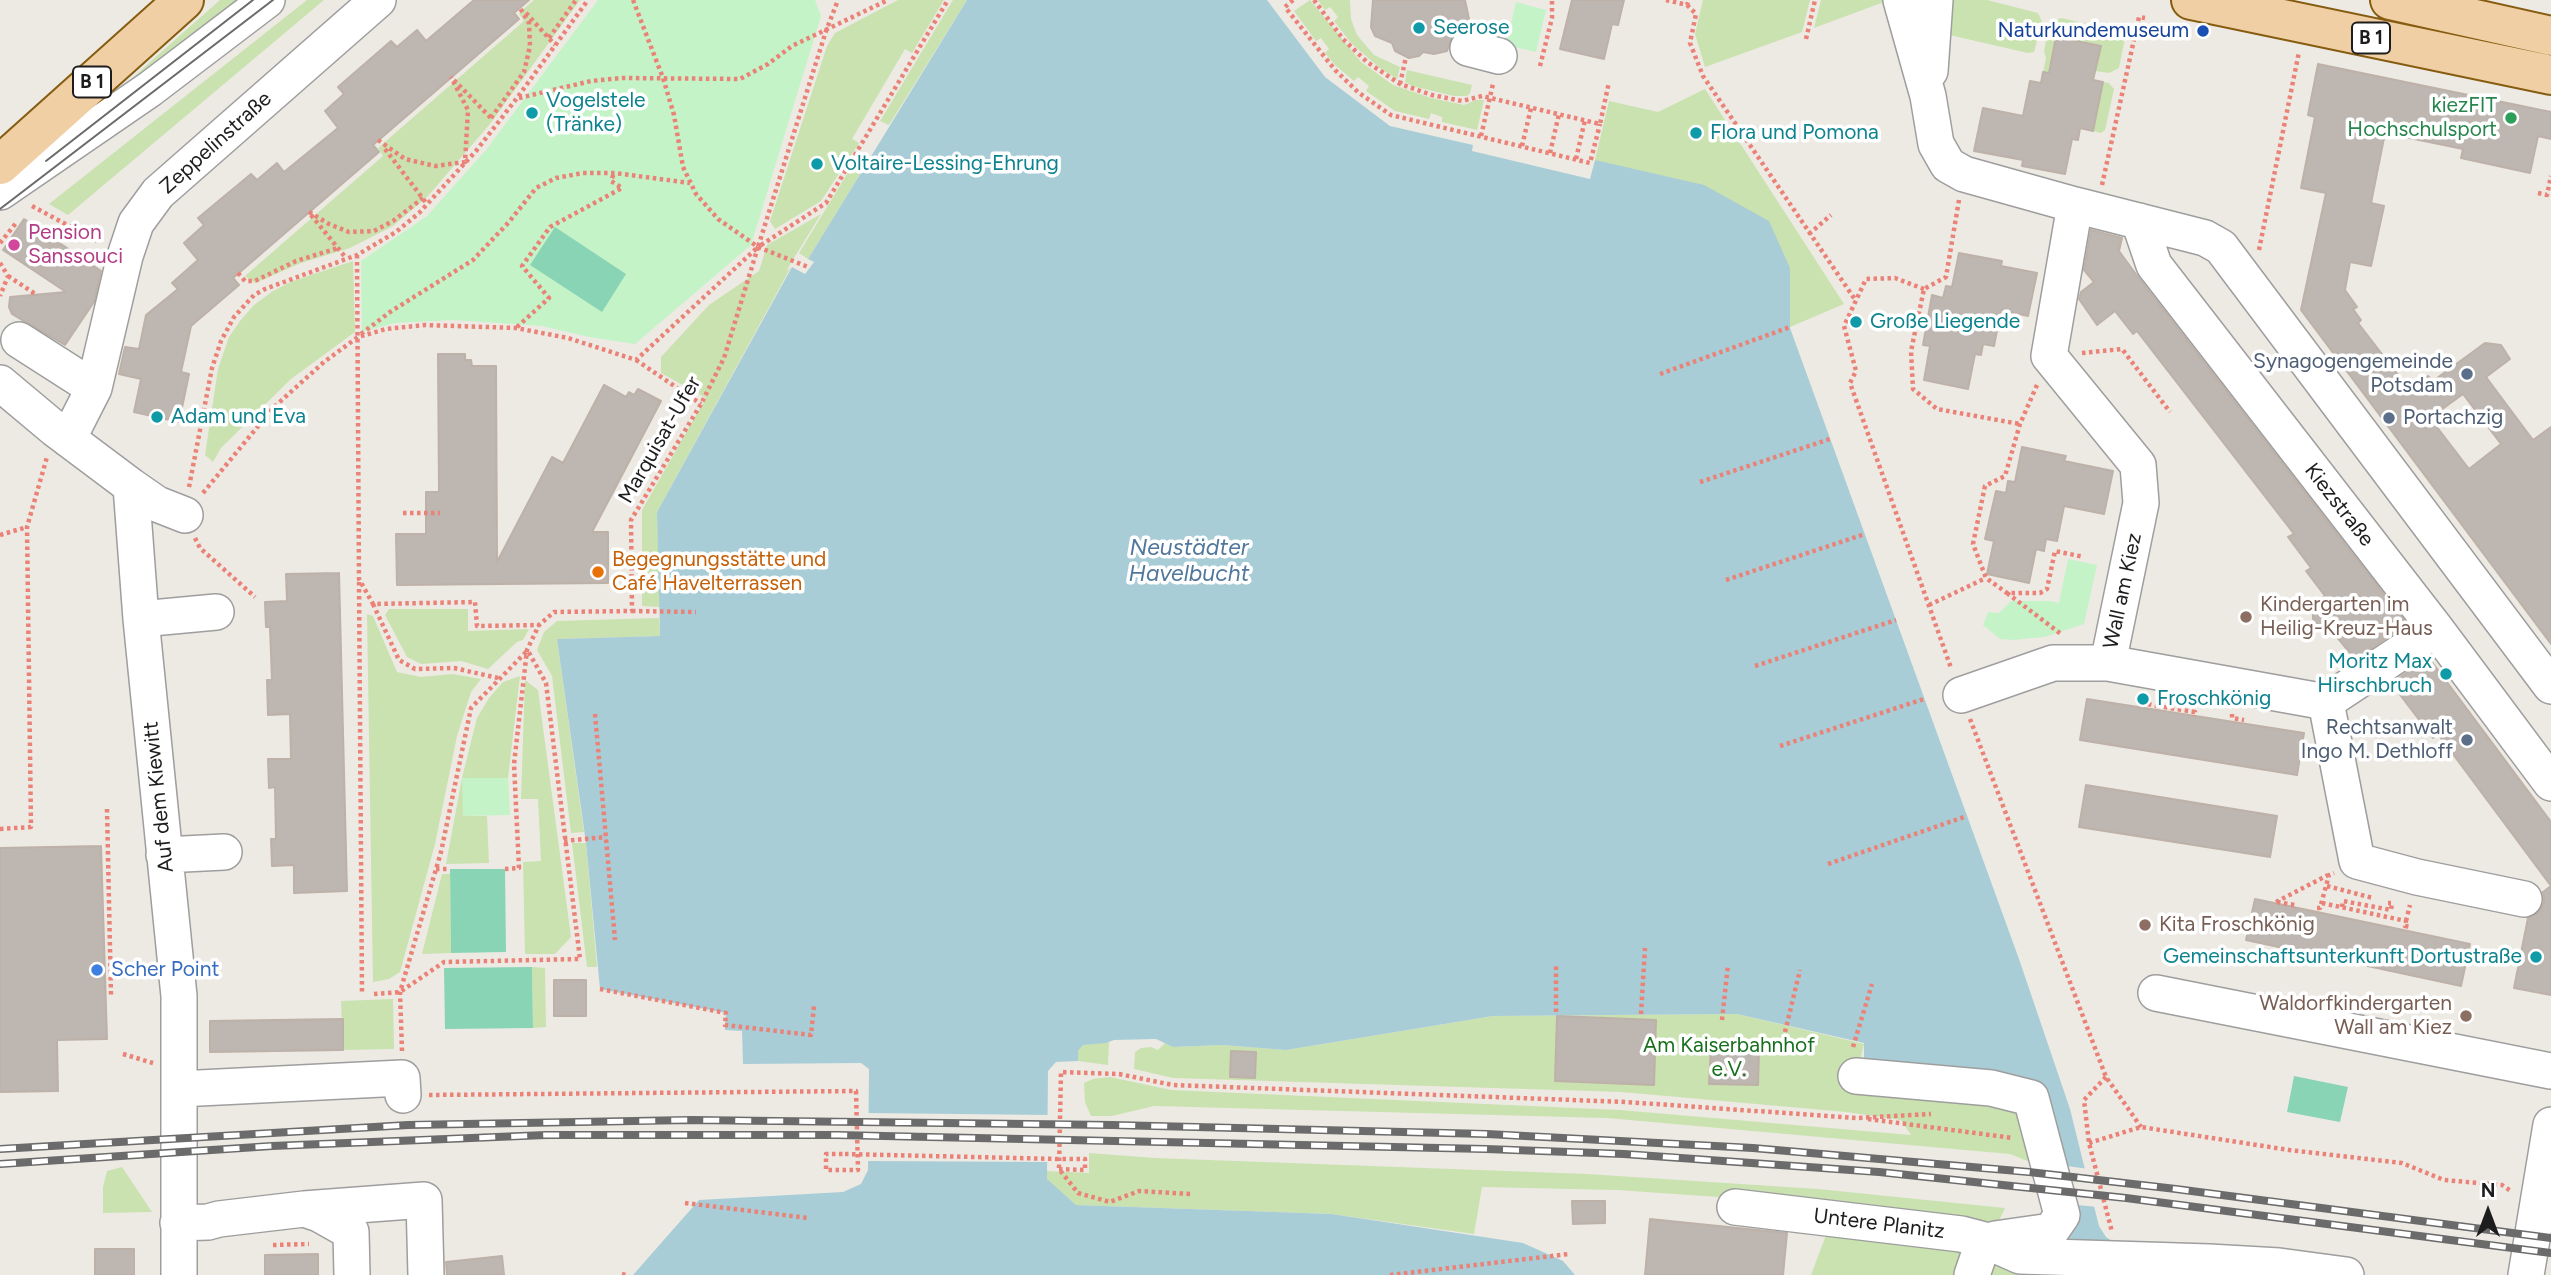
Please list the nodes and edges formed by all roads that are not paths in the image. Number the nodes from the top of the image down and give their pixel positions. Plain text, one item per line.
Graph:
1 (184, 0) edge
2 (267, 0) edge
3 (377, 0) edge
4 (1901, 0) edge
5 (1935, 0) edge
6 (2191, 0) edge
7 (2390, 0) edge
8 (2551, 36) edge
9 (2551, 75) edge
10 (1928, 96) junction
11 (0, 165) edge
12 (2086, 207) junction
13 (12, 215) edge
14 (2139, 221) junction
15 (19, 340) dead end
16 (0, 383) edge
17 (94, 388) junction
18 (58, 446) junction
19 (131, 486) junction
20 (185, 515) road end
21 (216, 612) dead end
22 (141, 619) junction
23 (2436, 629) junction
24 (2108, 663) junction
25 (2551, 686) edge
26 (1961, 695) dead end
27 (2326, 702) junction
28 (2551, 783) edge
29 (224, 852) dead end
30 (164, 855) junction
31 (2525, 900) dead end
32 (2156, 993) dead end
33 (1854, 1062) road end
34 (2551, 1071) edge
35 (168, 1077) junction
36 (403, 1095) road end
37 (2551, 1125) edge
38 (1735, 1207) dead end
39 (304, 1209) junction
40 (178, 1223) junction
41 (1984, 1240) junction
42 (179, 1275) edge
43 (352, 1275) edge
44 (426, 1275) edge
45 (1972, 1275) edge
46 (2346, 1275) edge
47 (2526, 1275) edge

1 - 11 main road, B 1
2 - 13 street
3 - 17 street, Zeppelinstraße
4 - 10 street
5 - 10 street
6 - 9 main road, B 1
7 - 8 main road, B 1
10 - 12 street
12 - 14 street
12 - 24 street, Wall am Kiez
14 - 23 street, Kiezstraße
14 - 25 street
15 - 17 street
16 - 18 street
17 - 18 street, Zeppelinstraße
18 - 19 street
19 - 20 street
19 - 22 street, Auf dem Kiewitt
21 - 22 street
22 - 30 street, Auf dem Kiewitt
23 - 27 street
23 - 28 street, Kiezstraße
24 - 26 street
24 - 27 street, Wall am Kiez
27 - 31 street
29 - 30 street
30 - 35 street, Auf dem Kiewitt
32 - 34 street
33 - 41 street
35 - 36 street
35 - 40 street, Auf dem Kiewitt
37 - 47 street
38 - 41 street, Untere Planitz
39 - 40 street
39 - 43 street
39 - 44 street
40 - 42 street, Auf dem Kiewitt
41 - 45 street
41 - 46 street, Untere Planitz

